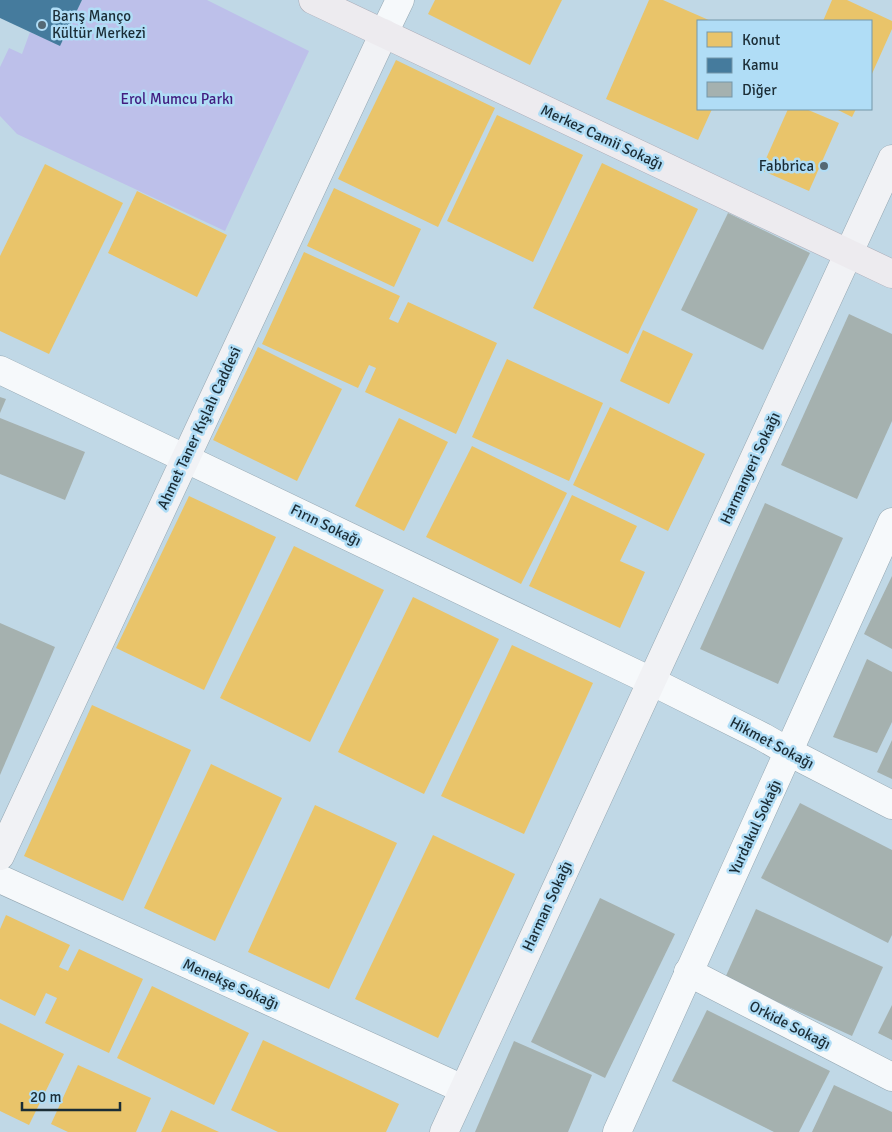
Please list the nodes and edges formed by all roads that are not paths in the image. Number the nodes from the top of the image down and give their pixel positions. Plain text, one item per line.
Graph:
1 (313, 0) edge
2 (400, 0) edge
3 (384, 33) junction
4 (892, 159) edge
5 (848, 254) junction
6 (892, 274) edge
7 (0, 370) edge
8 (185, 458) junction
9 (892, 522) edge
10 (884, 559) edge
11 (651, 681) junction
12 (789, 752) junction
13 (892, 805) edge
14 (0, 856) edge
15 (0, 879) edge
16 (688, 972) junction
17 (892, 1077) edge
18 (463, 1089) junction
19 (444, 1132) edge
20 (617, 1132) edge

1 - 3 main road, Merkez Camii Sokağı
2 - 3 street, Ahmet Taner Kışlalı Caddesi
3 - 5 main road, Merkez Camii Sokağı
3 - 8 street, Ahmet Taner Kışlalı Caddesi
4 - 5 street, Harmanyeri Sokağı
5 - 6 main road, Merkez Camii Sokağı
5 - 11 street, Harmanyeri Sokağı
7 - 8 street, Fırın Sokağı
8 - 11 street, Fırın Sokağı
8 - 14 street, Ahmet Taner Kışlalı Caddesi
9 - 10 street, Yurdakul Sokağı
10 - 12 street, Yurdakul Sokağı
11 - 12 street, Hikmet Sokağı
11 - 18 street, Harman Sokağı
12 - 13 street, Hikmet Sokağı
12 - 16 street, Yurdakul Sokağı
15 - 18 street, Menekşe Sokağı
16 - 17 street, Orkide Sokağı
16 - 20 street, Yurdakul Sokağı
18 - 19 street, Harman Sokağı

